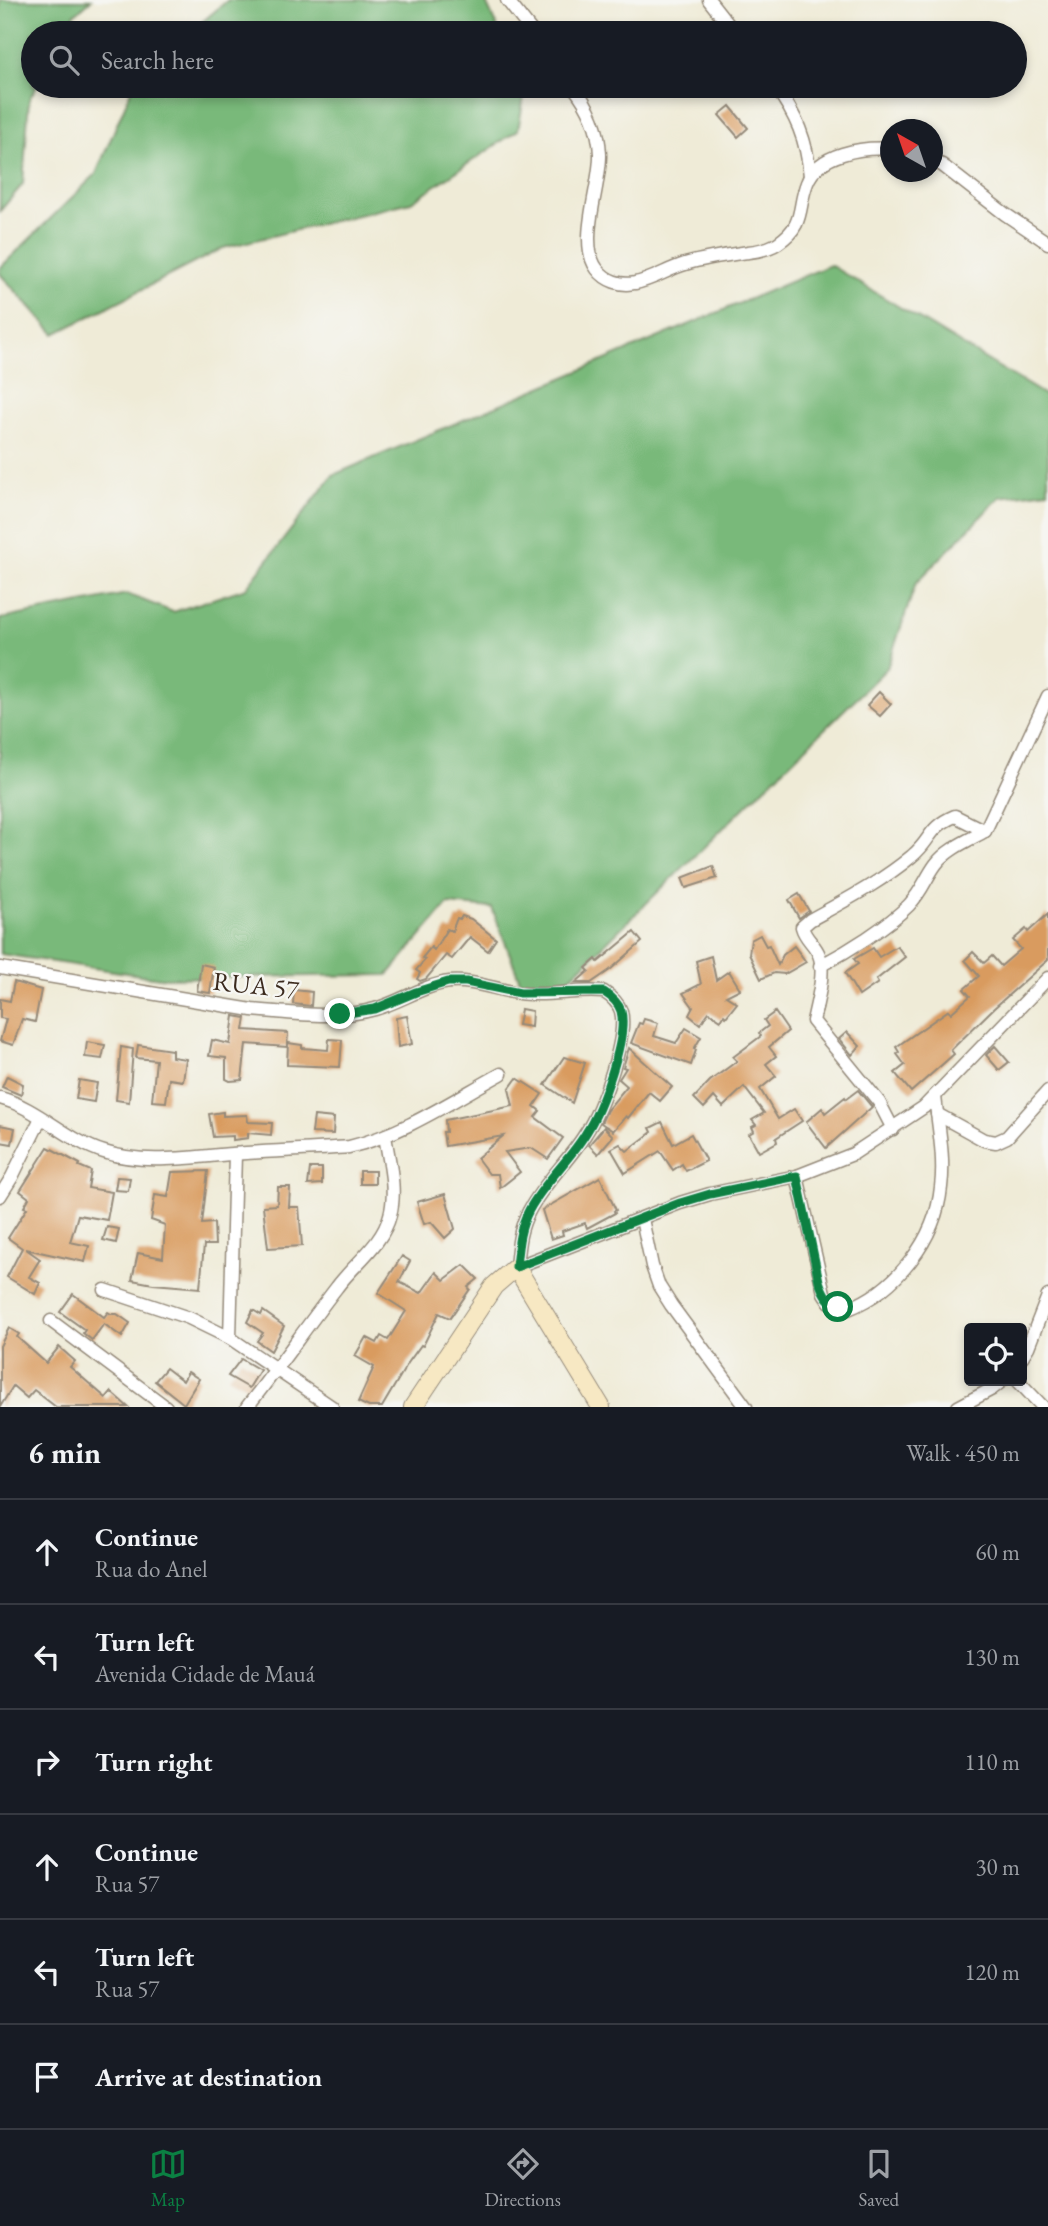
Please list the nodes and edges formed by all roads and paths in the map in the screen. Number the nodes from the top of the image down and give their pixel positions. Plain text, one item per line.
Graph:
1 (507, 0) edge
2 (709, 0) edge
3 (524, 21) edge
4 (726, 21) edge
5 (581, 98) edge
6 (784, 98) edge
7 (880, 148) edge
8 (943, 168) edge
9 (810, 176) junction
10 (1048, 243) edge
11 (1048, 696) edge
12 (985, 831) junction
13 (820, 965) junction
14 (0, 968) edge
15 (1048, 978) edge
16 (501, 1074) dead end
17 (1048, 1091) edge
18 (935, 1096) junction
19 (0, 1098) edge
20 (937, 1114) junction
21 (41, 1118) junction
22 (893, 1129) junction
23 (385, 1136) junction
24 (235, 1154) junction
25 (797, 1176) junction
26 (0, 1196) edge
27 (642, 1219) junction
28 (516, 1267) junction
29 (105, 1290) dead end
30 (1048, 1296) edge
31 (51, 1321) dead end
32 (230, 1338) junction
33 (1027, 1345) edge
34 (278, 1369) junction
35 (996, 1386) edge
36 (1024, 1386) edge
37 (1046, 1406) edge
38 (166, 1407) edge
39 (247, 1407) edge
40 (332, 1407) edge
41 (413, 1407) edge
42 (601, 1407) edge
43 (746, 1407) edge
44 (958, 1407) edge

1 - 3 street
2 - 4 street
5 - 9 street
6 - 9 street
7 - 9 street
8 - 10 street
11 - 12 street
12 - 13 street
12 - 13 street
13 - 22 street
14 - 28 street, RUA 57
15 - 18 street
16 - 23 street
17 - 20 street
18 - 20 street
18 - 22 street
19 - 21 street
20 - 25 street
21 - 24 street
21 - 26 street
22 - 25 street
23 - 24 street
23 - 34 street
24 - 32 street
25 - 27 street
27 - 28 street
27 - 43 street
28 - 41 street
28 - 42 street
29 - 32 street
30 - 33 street
31 - 38 street
32 - 34 street
34 - 39 street
34 - 40 street
35 - 44 street
36 - 37 street

